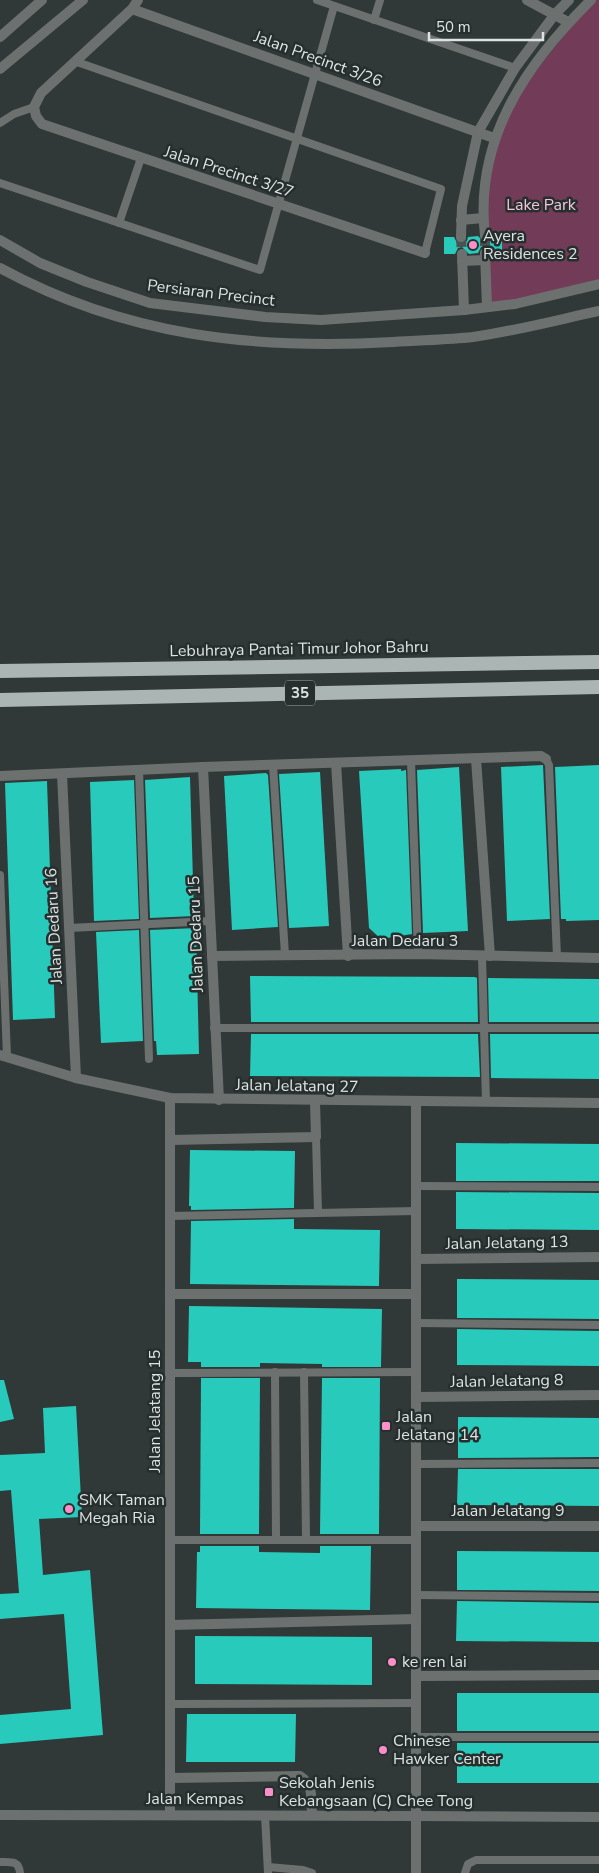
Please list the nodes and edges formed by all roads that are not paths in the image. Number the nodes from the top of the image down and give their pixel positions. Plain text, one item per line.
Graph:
1 (42, 0) edge
2 (83, 0) edge
3 (317, 0) edge
4 (380, 0) edge
5 (527, 0) edge
6 (569, 0) edge
7 (591, 0) edge
8 (135, 4) edge
9 (334, 6) junction
10 (555, 14) junction
11 (374, 20) junction
12 (568, 22) junction
13 (0, 37) edge
14 (77, 62) junction
15 (515, 68) junction
16 (0, 69) edge
17 (314, 74) junction
18 (34, 107) junction
19 (0, 123) edge
20 (478, 132) junction
21 (296, 138) junction
22 (494, 138) junction
23 (141, 158) junction
24 (0, 183) edge
25 (277, 204) junction
26 (483, 218) junction
27 (461, 220) junction
28 (119, 223) junction
29 (485, 236) tunnel mouth
30 (461, 237) tunnel mouth
31 (0, 240) edge
32 (425, 253) joint
33 (0, 268) edge
34 (599, 284) edge
35 (487, 307) junction
36 (464, 310) junction
37 (599, 311) edge
38 (599, 662) edge
39 (0, 672) edge
40 (599, 687) edge
41 (0, 700) edge
42 (476, 759) junction
43 (546, 759) joint
44 (411, 760) junction
45 (336, 762) junction
46 (273, 765) junction
47 (202, 767) junction
48 (139, 770) junction
49 (62, 774) junction
50 (0, 776) edge
51 (0, 875) edge
52 (211, 921) junction
53 (145, 924) junction
54 (69, 928) junction
55 (418, 954) junction
56 (285, 955) junction
57 (212, 956) junction
58 (348, 956) junction
59 (486, 956) junction
60 (557, 957) junction
61 (599, 958) edge
62 (214, 1028) junction
63 (483, 1028) junction
64 (599, 1028) edge
65 (3, 1056) edge
66 (149, 1059) dead end
67 (76, 1078) junction
68 (170, 1098) junction
69 (218, 1100) junction
70 (316, 1101) junction
71 (416, 1102) junction
72 (486, 1102) junction
73 (599, 1103) edge
74 (316, 1138) junction
75 (170, 1140) junction
76 (416, 1186) junction
77 (599, 1187) edge
78 (416, 1211) junction
79 (318, 1213) junction
80 (170, 1216) junction
81 (599, 1257) edge
82 (416, 1259) junction
83 (170, 1294) junction
84 (416, 1294) junction
85 (416, 1323) junction
86 (599, 1325) edge
87 (275, 1372) junction
88 (304, 1372) junction
89 (416, 1372) junction
90 (170, 1373) junction
91 (599, 1395) edge
92 (416, 1397) junction
93 (599, 1463) edge
94 (416, 1464) junction
95 (416, 1526) junction
96 (599, 1526) edge
97 (276, 1539) junction
98 (306, 1539) junction
99 (170, 1540) junction
100 (416, 1540) junction
101 (416, 1595) junction
102 (599, 1597) edge
103 (416, 1619) junction
104 (170, 1625) junction
105 (599, 1675) edge
106 (416, 1676) junction
107 (416, 1703) junction
108 (170, 1704) junction
109 (416, 1737) junction
110 (599, 1738) edge
111 (170, 1778) junction
112 (170, 1814) junction
113 (312, 1814) junction
114 (0, 1815) edge
115 (266, 1815) junction
116 (416, 1816) junction
117 (599, 1817) edge
118 (599, 1860) edge
119 (0, 1862) edge
120 (268, 1870) edge
121 (465, 1870) edge
122 (20, 1873) edge
123 (312, 1873) edge
124 (416, 1873) edge

1 - 13 street
2 - 16 street
3 - 9 lane
4 - 11 lane
5 - 10 street
6 - 10 street
7 - 12 street
8 - 14 street
8 - 17 street, Jalan Precinct 3/26
9 - 11 lane
9 - 17 lane
10 - 12 street
10 - 15 street
11 - 15 lane
12 - 22 street
14 - 18 street
14 - 21 lane
15 - 20 street
17 - 20 street, Jalan Precinct 3/26
17 - 21 lane
18 - 19 lane
18 - 23 street, Jalan Precinct 3/27
20 - 22 street, Jalan Precinct 3/26
20 - 27 street
21 - 25 lane
21 - 32 lane
22 - 26 street
23 - 25 street, Jalan Precinct 3/27
23 - 28 lane
24 - 28 lane
25 - 28 lane
25 - 32 street, Jalan Precinct 3/27
26 - 27 street
26 - 29 street
27 - 30 street
31 - 36 street, Persiaran Precinct
33 - 37 street
34 - 35 street, Persiaran Precinct
35 - 36 street, Persiaran Precinct
35 - 36 street
38 - 39 highway, Lebuhraya Pantai Timur Johor Bahru / 35
40 - 41 highway, 35
42 - 43 street
42 - 44 street
42 - 59 street
43 - 60 lane
44 - 45 street
44 - 55 lane
45 - 46 street
45 - 58 street
46 - 47 street
46 - 56 lane
47 - 48 street
47 - 52 street, Jalan Dedaru 15
48 - 49 street
48 - 53 lane
49 - 50 street
49 - 54 street, Jalan Dedaru 16
51 - 65 lane
52 - 53 lane
52 - 57 street, Jalan Dedaru 15
53 - 54 lane
53 - 66 lane
54 - 67 street, Jalan Dedaru 16
55 - 58 street, Jalan Dedaru 3
55 - 59 street, Jalan Dedaru 3
56 - 57 street, Jalan Dedaru 3
56 - 58 street, Jalan Dedaru 3
57 - 62 street, Jalan Dedaru 15
59 - 60 street, Jalan Dedaru 3
59 - 63 lane
60 - 61 street, Jalan Dedaru 3
62 - 63 lane
62 - 69 street, Jalan Dedaru 15
63 - 64 lane
63 - 72 lane
65 - 67 street, Jalan Jelatang 27
67 - 68 street, Jalan Jelatang 27
68 - 69 street, Jalan Jelatang 27
68 - 75 street, Jalan Jelatang 15
69 - 70 street, Jalan Jelatang 27
70 - 71 street, Jalan Jelatang 27
70 - 74 street
71 - 72 street, Jalan Jelatang 27
71 - 76 street
72 - 73 street, Jalan Jelatang 27
74 - 75 street
74 - 79 lane
75 - 80 street, Jalan Jelatang 15
76 - 77 lane
76 - 78 street
78 - 79 lane
78 - 82 street
79 - 80 lane
80 - 83 street, Jalan Jelatang 15
81 - 82 street, Jalan Jelatang 13
82 - 84 street
83 - 84 street
83 - 90 street, Jalan Jelatang 15
84 - 85 street
85 - 86 lane
85 - 89 street
87 - 88 lane
87 - 90 lane
87 - 97 lane
88 - 89 lane
88 - 98 lane
89 - 92 street
90 - 99 street, Jalan Jelatang 15
91 - 92 street, Jalan Jelatang 8
92 - 94 street
93 - 94 lane
94 - 95 street
95 - 96 street, Jalan Jelatang 9
95 - 100 street
97 - 98 lane
97 - 99 lane
98 - 100 lane
99 - 104 street, Jalan Jelatang 15
100 - 101 street
101 - 102 lane
101 - 103 street
103 - 104 street
103 - 106 street
104 - 108 street, Jalan Jelatang 15
105 - 106 street
106 - 107 street
107 - 108 lane
107 - 109 street
108 - 111 street, Jalan Jelatang 15
109 - 110 lane
109 - 116 street
111 - 112 street, Jalan Jelatang 15
111 - 113 street
112 - 114 street, Jalan Kempas
112 - 115 street, Jalan Kempas
113 - 115 street, Jalan Kempas
113 - 116 street, Jalan Kempas
115 - 120 lane
116 - 117 street, Jalan Kempas
116 - 124 street
118 - 121 lane
119 - 122 lane
120 - 123 lane

